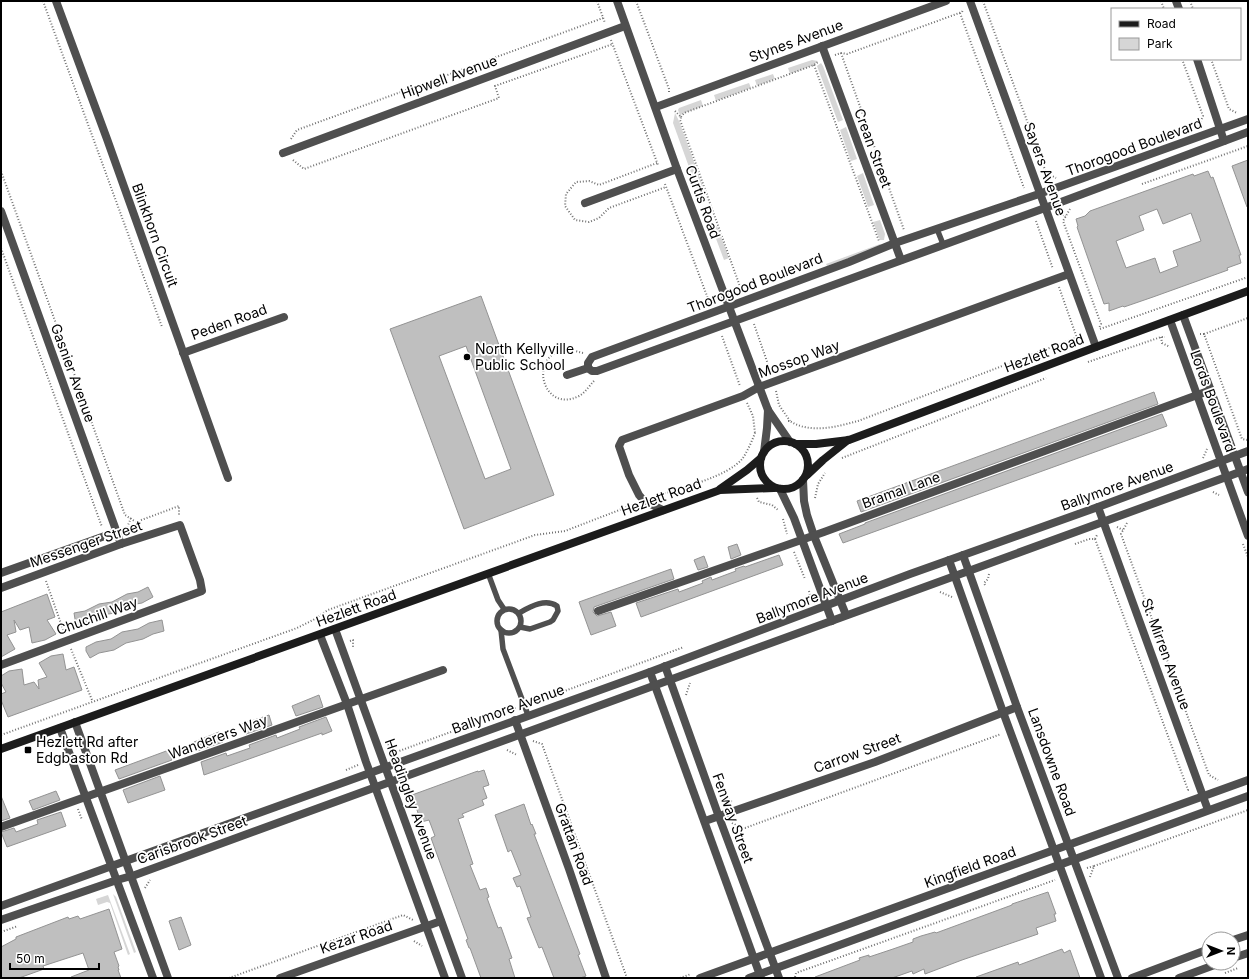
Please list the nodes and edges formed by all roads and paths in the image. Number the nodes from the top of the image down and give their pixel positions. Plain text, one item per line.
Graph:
1 (43, 1) edge
2 (56, 1) edge
3 (597, 1) edge
4 (616, 1) edge
5 (636, 1) edge
6 (946, 1) edge
7 (970, 1) edge
8 (984, 1) edge
9 (990, 1) edge
10 (960, 13) dead end
11 (625, 26) junction
12 (608, 32) junction
13 (822, 46) junction
14 (841, 53) dead end
15 (1182, 60) edge
16 (1197, 60) edge
17 (1211, 60) edge
18 (814, 65) dead end
19 (671, 101) junction
20 (656, 106) junction
21 (1233, 111) dead end
22 (1248, 119) edge
23 (1198, 127) dead end
24 (1221, 129) junction
25 (1248, 132) edge
26 (1224, 140) junction
27 (1248, 146) edge
28 (283, 153) dead end
29 (677, 169) junction
30 (1, 171) edge
31 (662, 174) junction
32 (1048, 178) junction
33 (1056, 178) dead end
34 (1037, 186) junction
35 (1136, 186) dead end
36 (1024, 187) junction
37 (1020, 191) dead end
38 (1040, 194) junction
39 (1028, 198) junction
40 (585, 203) dead end
41 (1077, 207) dead end
42 (1045, 208) junction
43 (1, 210) edge
44 (1032, 212) junction
45 (937, 229) junction
46 (894, 240) junction
47 (943, 244) junction
48 (1, 248) edge
49 (901, 260) junction
50 (1069, 274) junction
51 (1248, 277) edge
52 (1056, 279) junction
53 (1248, 292) edge
54 (745, 300) junction
55 (728, 306) junction
56 (713, 312) junction
57 (750, 315) junction
58 (1183, 315) junction
59 (284, 317) dead end
60 (1248, 318) edge
61 (1170, 320) junction
62 (734, 321) junction
63 (162, 327) dead end
64 (719, 327) junction
65 (1094, 332) junction
66 (1204, 334) dead end
67 (1161, 337) dead end
68 (1077, 338) junction
69 (1096, 347) junction
70 (183, 353) junction
71 (1082, 364) dead end
72 (588, 368) junction
73 (567, 375) dead end
74 (1046, 378) dead end
75 (774, 382) junction
76 (759, 387) junction
77 (1211, 390) junction
78 (1197, 395) junction
79 (743, 396) junction
80 (768, 410) junction
81 (790, 421) junction
82 (778, 425) junction
83 (767, 428) junction
84 (754, 433) junction
85 (849, 440) junction
86 (793, 443) junction
87 (1248, 451) edge
88 (763, 455) junction
89 (1235, 456) junction
90 (742, 458) junction
91 (1221, 461) junction
92 (837, 462) dead end
93 (747, 470) junction
94 (1244, 470) edge
95 (1227, 476) junction
96 (228, 478) dead end
97 (804, 478) junction
98 (753, 488) junction
99 (777, 488) junction
100 (720, 490) junction
101 (1248, 492) edge
102 (1206, 494) dead end
103 (1219, 495) dead end
104 (642, 498) junction
105 (1098, 507) junction
106 (663, 510) junction
107 (1104, 522) junction
108 (1127, 523) dead end
109 (180, 525) junction
110 (97, 531) dead end
111 (116, 532) junction
112 (814, 536) junction
113 (1248, 536) edge
114 (1095, 539) dead end
115 (801, 540) junction
116 (121, 544) junction
117 (790, 544) junction
118 (963, 555) junction
119 (949, 560) junction
120 (968, 571) junction
121 (1, 573) edge
122 (488, 573) junction
123 (989, 573) dead end
124 (954, 576) junction
125 (805, 580) dead end
126 (808, 587) dead end
127 (1, 588) edge
128 (987, 591) dead end
129 (935, 593) dead end
130 (952, 597) dead end
131 (840, 601) junction
132 (826, 607) junction
133 (504, 609) junction
134 (598, 611) dead end
135 (816, 611) junction
136 (519, 613) junction
137 (846, 615) junction
138 (832, 621) junction
139 (520, 627) junction
140 (335, 629) junction
141 (501, 630) junction
142 (320, 635) junction
143 (1, 665) edge
144 (665, 666) junction
145 (443, 670) dead end
146 (650, 672) junction
147 (670, 680) junction
148 (690, 683) dead end
149 (654, 686) junction
150 (686, 695) dead end
151 (361, 700) junction
152 (347, 704) junction
153 (1017, 707) junction
154 (1000, 714) junction
155 (528, 715) junction
156 (515, 720) junction
157 (74, 722) junction
158 (60, 728) junction
159 (1003, 734) junction
160 (1, 735) edge
161 (520, 735) junction
162 (1004, 739) dead end
163 (532, 740) dead end
164 (1, 749) edge
165 (385, 767) junction
166 (370, 772) junction
167 (1248, 780) edge
168 (391, 781) junction
169 (1220, 782) dead end
170 (375, 787) junction
171 (720, 787) dead end
172 (100, 792) junction
173 (1184, 794) dead end
174 (1203, 796) junction
175 (1248, 796) edge
176 (86, 797) junction
177 (75, 800) junction
178 (733, 803) dead end
179 (1208, 810) junction
180 (1248, 810) edge
181 (719, 817) junction
182 (705, 821) junction
183 (83, 822) dead end
184 (1, 827) edge
185 (739, 827) junction
186 (740, 842) dead end
187 (1069, 845) junction
188 (1054, 851) junction
189 (1074, 859) junction
190 (125, 861) junction
191 (1059, 865) junction
192 (112, 866) junction
193 (1094, 866) dead end
194 (1046, 869) junction
195 (131, 876) junction
196 (117, 880) junction
197 (1052, 881) junction
198 (1056, 882) dead end
199 (1, 906) edge
200 (1, 920) edge
201 (441, 921) junction
202 (426, 926) junction
203 (413, 941) dead end
204 (425, 947) dead end
205 (1201, 952) edge
206 (770, 953) junction
207 (754, 958) junction
208 (1242, 966) dead end
209 (775, 968) junction
210 (1201, 970) edge
211 (1223, 973) dead end
212 (697, 976) edge
213 (761, 976) edge
214 (795, 977) dead end
215 (153, 978) edge
216 (168, 978) edge
217 (229, 978) edge
218 (280, 978) edge
219 (445, 978) edge
220 (462, 978) edge
221 (606, 978) edge
222 (627, 978) edge
223 (680, 978) edge
224 (749, 978) edge
225 (779, 978) edge
226 (1101, 978) edge
227 (1118, 978) edge
228 (1132, 978) edge
229 (1179, 978) edge

1 - 63 path
2 - 70 street, Blinkhorn Circuit
3 - 12 path
4 - 11 street, Curtis Road
5 - 19 path
6 - 13 street, Stynes Avenue
7 - 34 street, Sayers Avenue
8 - 9 path
8 - 32 path
10 - 36 path
11 - 12 street, Hipwell Avenue
11 - 20 street, Curtis Road
12 - 28 street, Hipwell Avenue
12 - 31 path
13 - 19 street, Stynes Avenue
13 - 46 street, Crean Street
14 - 46 path
15 - 23 path
16 - 24 street
17 - 21 path
18 - 46 path
19 - 20 street, Stynes Avenue
19 - 54 path
20 - 29 street, Curtis Road
22 - 24 street, Thorogood Boulevard
24 - 26 street
24 - 38 street, Thorogood Boulevard
25 - 26 street, Thorogood Boulevard
26 - 42 street, Thorogood Boulevard
27 - 35 path
29 - 31 street
29 - 55 street, Curtis Road
30 - 109 path
31 - 40 street
31 - 56 path
32 - 33 path
32 - 34 path
34 - 36 path
34 - 38 street, Sayers Avenue
36 - 37 path
36 - 39 path
38 - 39 street, Thorogood Boulevard
38 - 42 street, Sayers Avenue
39 - 45 street, Thorogood Boulevard
41 - 65 path
42 - 44 street, Thorogood Boulevard
42 - 50 street, Sayers Avenue
43 - 111 street, Gasnier Avenue
44 - 47 street, Thorogood Boulevard
44 - 52 path
45 - 46 street, Thorogood Boulevard
45 - 47 lane
46 - 49 street, Crean Street
46 - 54 street, Thorogood Boulevard
47 - 49 street, Thorogood Boulevard
48 - 110 path
49 - 57 street, Thorogood Boulevard
50 - 52 street, Mossop Way
50 - 65 street, Sayers Avenue
51 - 65 path
52 - 68 path
52 - 75 street, Mossop Way
53 - 58 main road, Hezlett Road
54 - 55 street, Thorogood Boulevard
55 - 56 street, Thorogood Boulevard
55 - 62 street, Curtis Road
56 - 72 street, Thorogood Boulevard
57 - 62 street, Thorogood Boulevard
57 - 75 path
58 - 61 main road, Hezlett Road
58 - 77 street, Lords Boulevard
59 - 70 street, Peden Road
60 - 66 path
61 - 69 main road, Hezlett Road
61 - 78 street, Lords Boulevard
62 - 64 street, Thorogood Boulevard
62 - 76 street, Curtis Road
64 - 72 street, Thorogood Boulevard
64 - 79 path
65 - 68 path
65 - 69 street, Sayers Avenue
67 - 71 path
68 - 81 path
69 - 85 main road, Hezlett Road
70 - 96 street, Blinkhorn Circuit
72 - 73 street, Thorogood Boulevard
74 - 92 path
75 - 76 street, Mossop Way
75 - 81 path
76 - 79 street, Mossop Way
76 - 80 street, Curtis Road
77 - 78 street, Bramal Lane
77 - 89 street, Lords Boulevard
78 - 91 street, Lords Boulevard
78 - 112 street, Bramal Lane
79 - 84 path
79 - 104 street, Mossop Way
80 - 82 street, Curtis Road
80 - 83 street, Curtis Road
81 - 82 path
82 - 86 street, Curtis Road
83 - 84 path
83 - 88 street, Curtis Road
84 - 90 path
85 - 86 main road, Hezlett Road
85 - 97 main road, Hezlett Road
86 - 88 main road
86 - 97 main road
87 - 89 street, Ballymore Avenue
88 - 93 main road, Hezlett Road
88 - 99 main road
89 - 91 street, Ballymore Avenue
89 - 94 street, Lords Boulevard
90 - 93 path
90 - 104 path
91 - 95 street, Lords Boulevard
91 - 105 street, Ballymore Avenue
93 - 100 main road, Hezlett Road
94 - 95 street, Ballymore Avenue
94 - 101 street, Lords Boulevard
95 - 107 street, Ballymore Avenue
95 - 113 street, Lords Boulevard
97 - 99 main road
97 - 112 street
98 - 99 main road, Hezlett Road
98 - 100 main road, Hezlett Road
98 - 117 path
99 - 115 street
100 - 106 main road, Hezlett Road
102 - 103 path
104 - 106 street
104 - 160 path
105 - 107 street, St. Mirren Avenue
105 - 118 street, Ballymore Avenue
106 - 122 main road, Hezlett Road
107 - 120 street, Ballymore Avenue
107 - 174 street, St. Mirren Avenue
108 - 169 path
109 - 116 street, Messenger Street
109 - 143 street, Chuchill Way
111 - 116 street, Gasnier Avenue
111 - 121 street, Messenger Street
112 - 115 street, Bramal Lane
112 - 131 street
114 - 173 path
115 - 117 street, Bramal Lane
115 - 132 street
116 - 127 street, Messenger Street
117 - 125 path
117 - 134 street, Bramal Lane
118 - 119 street, Ballymore Avenue
118 - 120 street, Lansdowne Road
119 - 124 street, Lansdowne Road
119 - 131 street, Ballymore Avenue
120 - 124 street, Ballymore Avenue
120 - 153 street, Lansdowne Road
122 - 133 lane
122 - 140 main road, Hezlett Road
123 - 128 path
124 - 137 street, Ballymore Avenue
124 - 154 street, Lansdowne Road
126 - 135 path
129 - 130 path
131 - 132 street, Ballymore Avenue
131 - 137 street
132 - 135 street, Ballymore Avenue
132 - 138 street
133 - 136 lane
133 - 141 lane
135 - 144 street, Ballymore Avenue
136 - 139 lane
136 - 139 lane
137 - 138 street, Ballymore Avenue
138 - 147 street, Ballymore Avenue
139 - 141 lane
140 - 142 main road, Hezlett Road
140 - 151 street, Headingley Avenue
141 - 155 lane
142 - 152 street, Headingley Avenue
142 - 157 main road, Hezlett Road
144 - 146 street, Ballymore Avenue
144 - 147 street, Fenway Street
145 - 151 street, Wanderers Way
146 - 149 street, Fenway Street
146 - 155 street, Ballymore Avenue
147 - 149 street, Ballymore Avenue
147 - 181 street, Fenway Street
148 - 150 path
149 - 161 street, Ballymore Avenue
149 - 182 street, Fenway Street
151 - 152 street, Wanderers Way
151 - 165 street, Headingley Avenue
152 - 166 street, Headingley Avenue
152 - 172 street, Wanderers Way
153 - 154 street, Carrow Street
153 - 187 street, Lansdowne Road
154 - 159 path
154 - 181 street, Carrow Street
154 - 188 street, Lansdowne Road
155 - 156 street, Ballymore Avenue
156 - 161 street, Grattan Road
156 - 165 street, Ballymore Avenue
157 - 158 main road, Hezlett Road
157 - 172 street
158 - 164 main road, Hezlett Road
158 - 176 street
159 - 162 path
159 - 185 path
161 - 168 street, Ballymore Avenue
161 - 221 street, Grattan Road
163 - 222 path
165 - 166 street, Carisbrook Street
165 - 168 street, Headingley Avenue
166 - 170 street, Headingley Avenue
166 - 190 street, Carisbrook Street
167 - 174 street, Kingfield Road
168 - 170 street, Carisbrook Street
168 - 201 street, Headingley Avenue
170 - 195 street, Carisbrook Street
170 - 202 street, Headingley Avenue
171 - 178 path
172 - 176 street, Wanderers Way
172 - 190 street
174 - 179 street, St. Mirren Avenue
174 - 187 street, Kingfield Road
175 - 179 street, Kingfield Road
176 - 177 street, Wanderers Way
176 - 192 street
177 - 183 path
177 - 184 street, Wanderers Way
179 - 189 street, Kingfield Road
180 - 193 path
181 - 182 street, Carrow Street
181 - 185 path
181 - 206 street, Fenway Street
182 - 207 street, Fenway Street
185 - 186 path
187 - 188 street, Kingfield Road
187 - 189 street, Lansdowne Road
188 - 191 street, Lansdowne Road
188 - 206 street, Kingfield Road
189 - 191 street, Kingfield Road
189 - 227 street, Lansdowne Road
190 - 192 street, Carisbrook Street
190 - 195 street
191 - 194 street, Kingfield Road
191 - 226 street, Lansdowne Road
192 - 196 street
192 - 199 street, Carisbrook Street
194 - 197 path
194 - 209 street, Kingfield Road
195 - 196 street, Carisbrook Street
195 - 216 street
196 - 200 street, Carisbrook Street
196 - 215 street
197 - 198 path
197 - 214 path
201 - 202 street, Kezar Road
201 - 220 street, Headingley Avenue
202 - 217 path
202 - 218 street, Kezar Road
202 - 219 street, Headingley Avenue
203 - 204 path
205 - 228 street
206 - 207 street, Kingfield Road
206 - 209 street, Fenway Street
207 - 212 street, Kingfield Road
207 - 213 street, Fenway Street
208 - 211 path
209 - 213 street, Kingfield Road
209 - 225 street, Fenway Street
210 - 229 street
212 - 223 path
213 - 224 street, Kingfield Road

